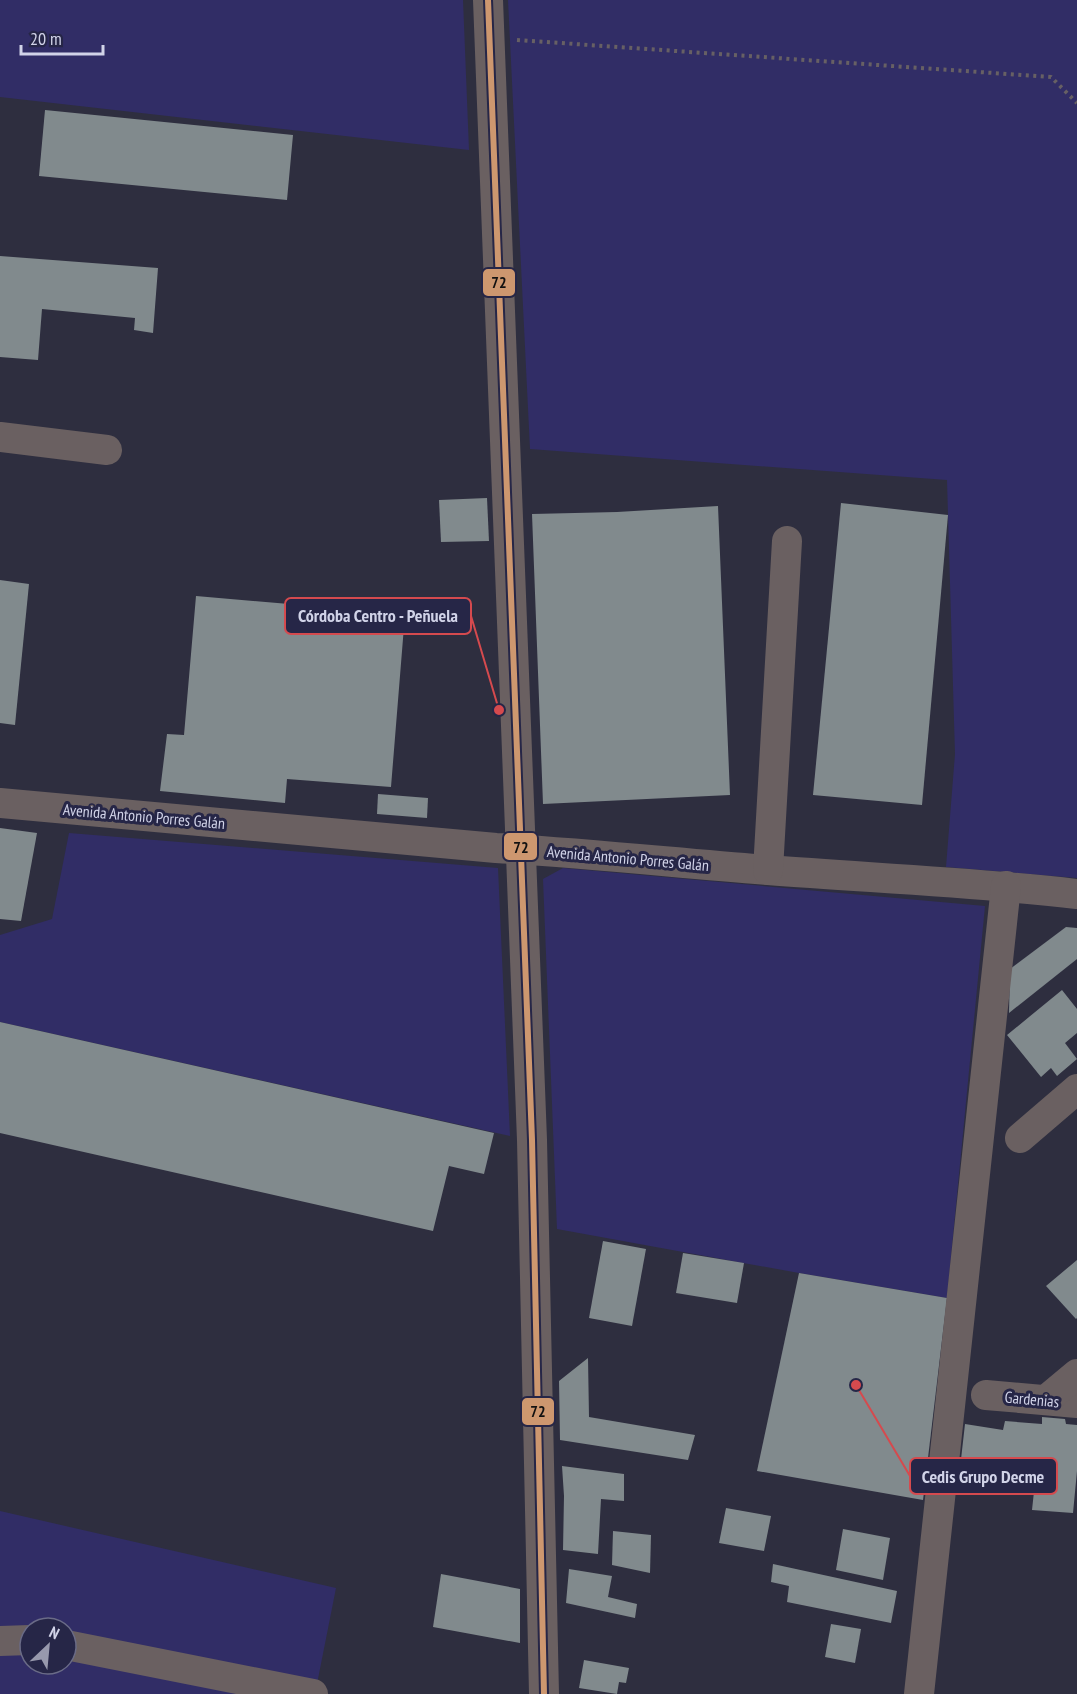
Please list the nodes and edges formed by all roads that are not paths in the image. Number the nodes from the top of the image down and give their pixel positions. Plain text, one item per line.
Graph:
1 (488, 0) edge
2 (0, 437) edge
3 (107, 450) dead end
4 (787, 541) dead end
5 (0, 803) edge
6 (520, 849) junction
7 (768, 870) junction
8 (1006, 886) junction
9 (1077, 894) edge
10 (1077, 1089) edge
11 (1020, 1138) dead end
12 (1077, 1374) edge
13 (986, 1395) dead end
14 (1047, 1399) junction
15 (1077, 1403) edge
16 (18, 1640) edge
17 (0, 1641) edge
18 (78, 1647) edge
19 (313, 1694) edge
20 (544, 1694) edge
21 (919, 1694) edge

1 - 6 street
2 - 3 street
4 - 7 street
5 - 6 street, Avenida Antonio Porres Galán
6 - 7 street, Avenida Antonio Porres Galán
6 - 20 street
7 - 8 street, Avenida Antonio Porres Galán
8 - 9 street, Avenida Antonio Porres Galán
8 - 21 street
10 - 11 street
12 - 14 street
13 - 14 street, Gardenias
14 - 15 street, Gardenias
16 - 17 street
18 - 19 street

